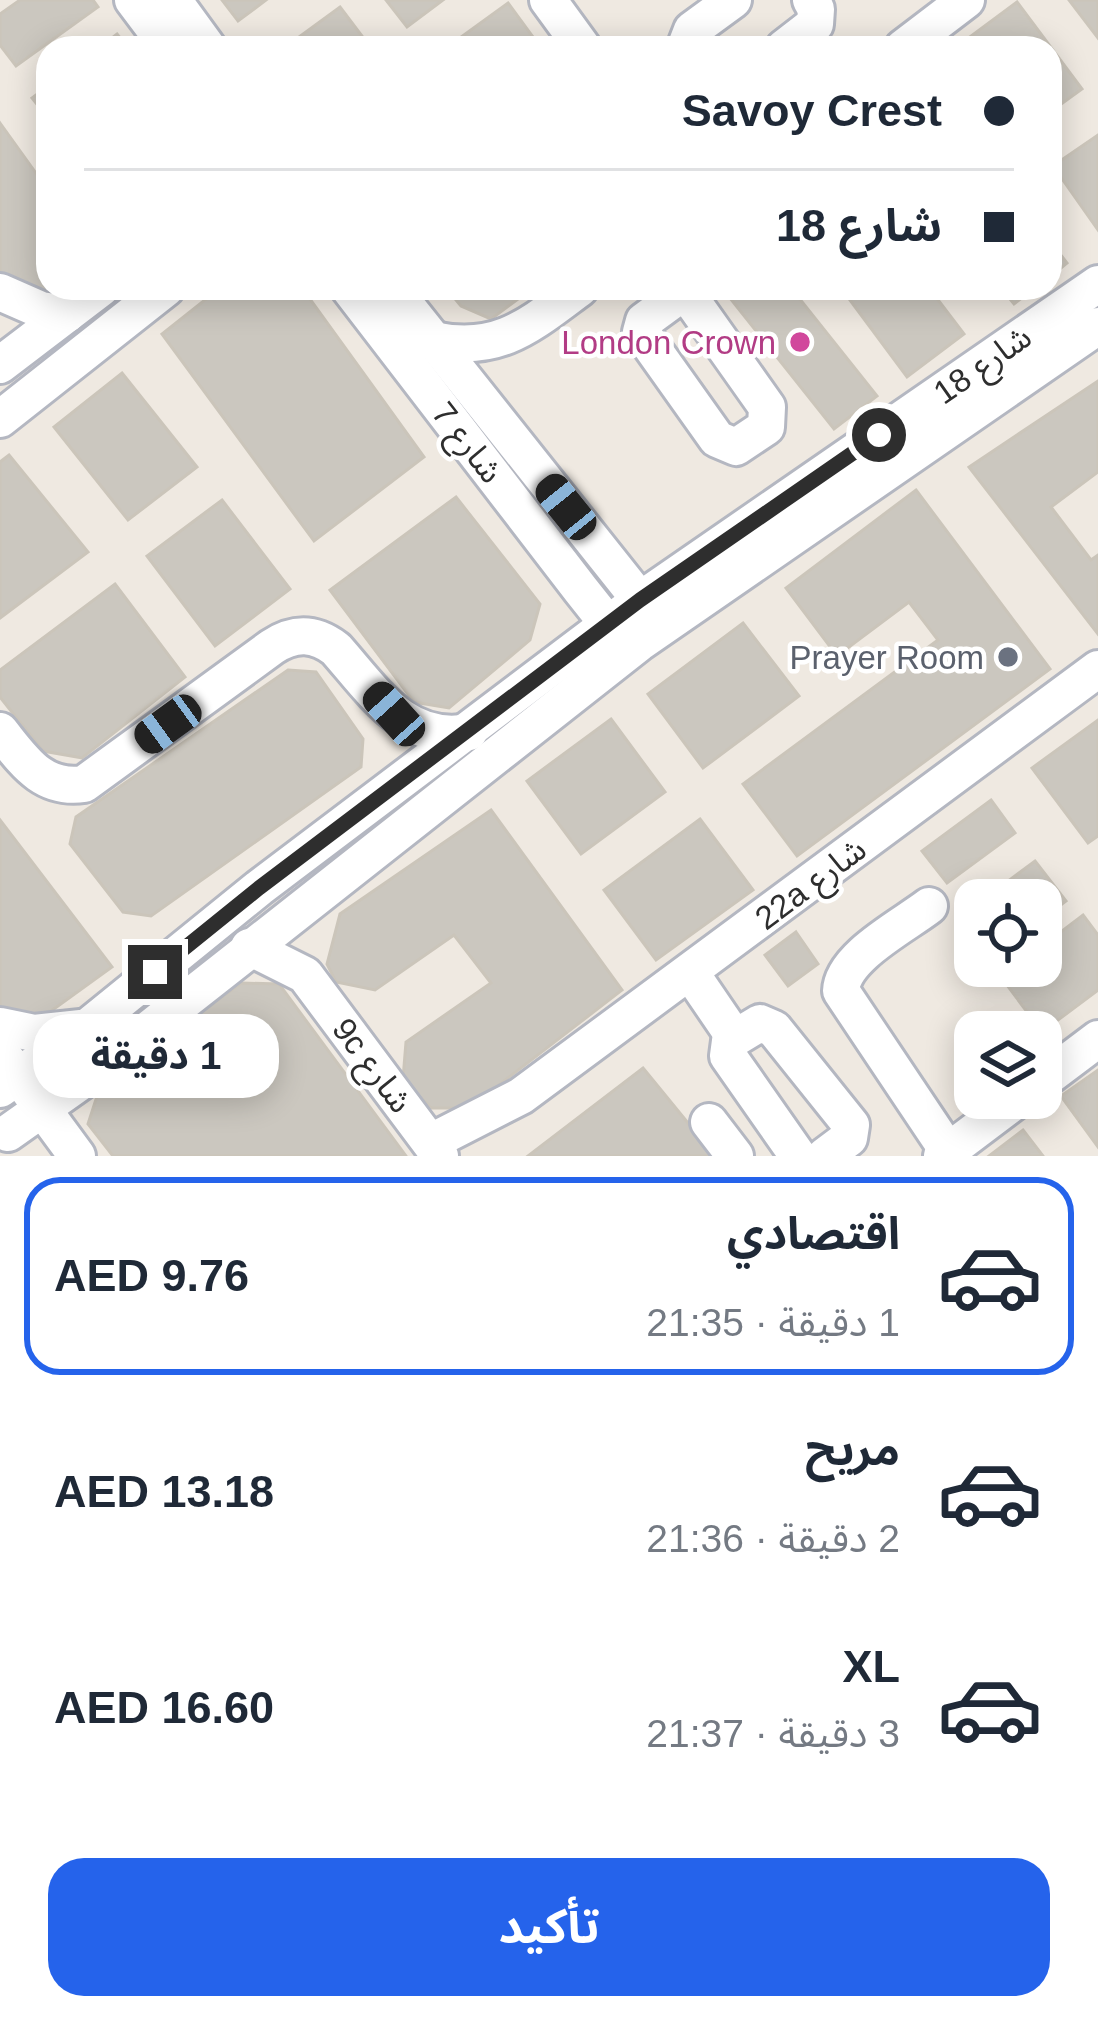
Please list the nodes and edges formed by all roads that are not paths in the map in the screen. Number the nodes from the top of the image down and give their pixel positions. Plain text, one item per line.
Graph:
1 (133, 0) edge
2 (172, 0) edge
3 (548, 0) edge
4 (733, 0) edge
5 (812, 0) edge
6 (966, 0) edge
7 (913, 25) edge
8 (160, 36) edge
9 (199, 36) edge
10 (574, 36) edge
11 (690, 36) edge
12 (799, 36) edge
13 (1098, 284) edge
14 (0, 292) edge
15 (86, 300) edge
16 (151, 300) edge
17 (359, 300) edge
18 (407, 300) edge
19 (564, 300) edge
20 (68, 314) junction
21 (1098, 326) edge
22 (525, 329) junction
23 (433, 340) junction
24 (0, 365) edge
25 (493, 417) junction
26 (0, 419) edge
27 (640, 600) junction
28 (632, 635) junction
29 (1098, 669) edge
30 (0, 731) edge
31 (470, 732) junction
32 (310, 902) junction
33 (929, 907) dead end
34 (249, 947) junction
35 (690, 972) junction
36 (305, 975) junction
37 (90, 1025) junction
38 (0, 1026) edge
39 (735, 1038) junction
40 (1098, 1039) edge
41 (1062, 1066) edge
42 (97, 1070) junction
43 (6, 1072) edge
44 (42, 1109) junction
45 (991, 1119) edge
46 (709, 1122) dead end
47 (11, 1137) edge
48 (444, 1151) edge
49 (945, 1154) edge
50 (77, 1156) edge
51 (735, 1156) edge
52 (798, 1156) edge
53 (825, 1156) edge

1 - 8 street
2 - 9 street
3 - 10 street
4 - 11 street
5 - 12 street
6 - 7 street
13 - 27 street, شارع 18
14 - 20 street
15 - 20 street
16 - 26 street
17 - 28 street, شارع 7
18 - 23 street, شارع 7
19 - 22 street
20 - 24 street
21 - 28 street, شارع 18
22 - 23 street
22 - 25 street
23 - 25 street, شارع 7
25 - 27 street, شارع 7
27 - 28 street, شارع 18
28 - 31 street, شارع 18
28 - 32 street, شارع 18
29 - 35 street, 22a شارع
30 - 31 street
31 - 37 street, شارع 18
32 - 34 street, شارع 18
32 - 36 street
33 - 49 street
34 - 36 street, 9c شارع
34 - 42 street, شارع 18
35 - 39 street
35 - 48 street, 22a شارع
36 - 48 street, 9c شارع
37 - 38 street
37 - 43 street, شارع 18
39 - 52 street
39 - 53 street
40 - 41 street
42 - 44 street, شارع 18
42 - 50 street
43 - 44 street
44 - 47 street, شارع 18
44 - 50 street
45 - 49 street
46 - 51 street

